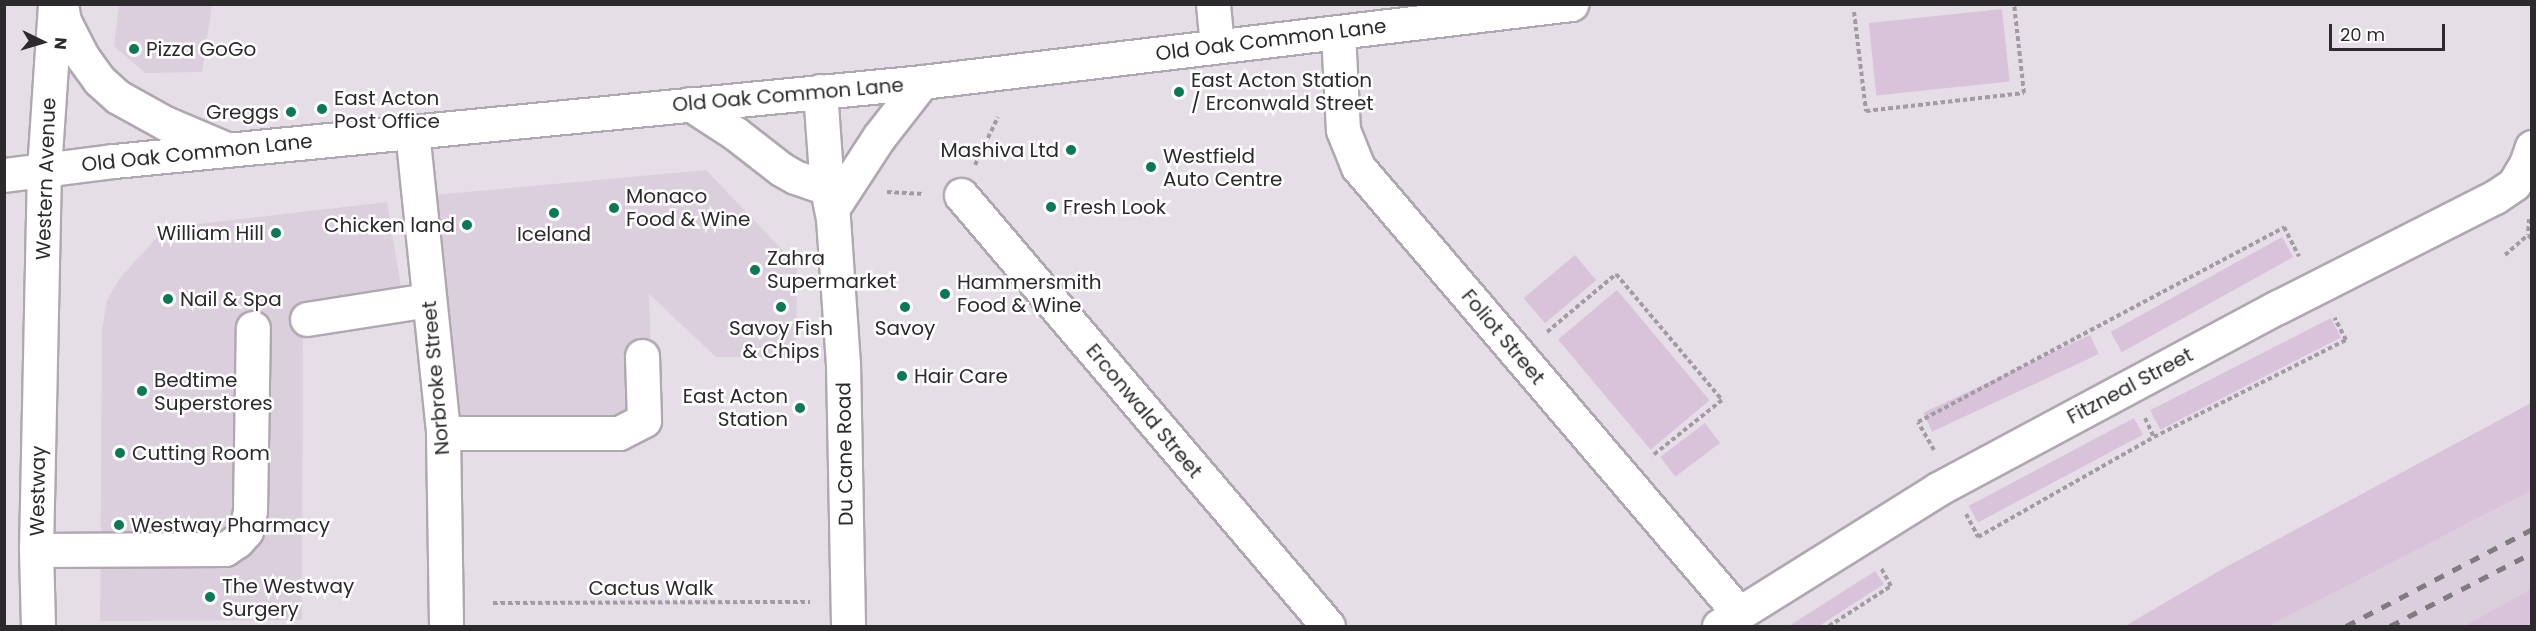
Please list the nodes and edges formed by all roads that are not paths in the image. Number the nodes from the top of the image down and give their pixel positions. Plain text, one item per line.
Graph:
1 (55, 4) edge
2 (61, 4) edge
3 (1213, 4) edge
4 (1571, 4) edge
5 (1338, 32) junction
6 (1216, 46) junction
7 (922, 82) junction
8 (820, 91) junction
9 (690, 104) junction
10 (411, 131) junction
11 (2532, 147) edge
12 (226, 149) junction
13 (44, 170) junction
14 (4, 175) edge
15 (961, 195) road end
16 (830, 198) junction
17 (429, 300) junction
18 (307, 319) dead end
19 (253, 328) dead end
20 (41, 355) joint
21 (642, 356) dead end
22 (443, 433) junction
23 (36, 550) junction
24 (1728, 619) edge
25 (38, 627) edge
26 (446, 627) edge
27 (848, 627) edge
28 (1328, 627) edge

1 - 13 main road, Western Avenue
2 - 12 main road
3 - 6 main road
4 - 5 main road, Old Oak Common Lane
5 - 6 main road, Old Oak Common Lane
5 - 24 main road, Foliot Street
6 - 7 main road, Old Oak Common Lane
7 - 8 main road, Old Oak Common Lane
7 - 16 main road
8 - 9 main road, Old Oak Common Lane
8 - 16 main road, Du Cane Road
9 - 10 main road, Old Oak Common Lane
9 - 16 main road
10 - 12 main road, Old Oak Common Lane
10 - 17 main road, Norbroke Street
11 - 24 main road, Fitzneal Street
12 - 13 main road, Old Oak Common Lane
13 - 14 main road, Old Oak Common Lane
13 - 20 main road, Western Avenue
15 - 28 main road, Erconwald Street
16 - 27 main road, Du Cane Road
17 - 18 main road
17 - 22 main road, Norbroke Street
19 - 23 main road
20 - 23 main road, Westway
21 - 22 main road
22 - 26 main road, Norbroke Street
23 - 25 main road, Westway

